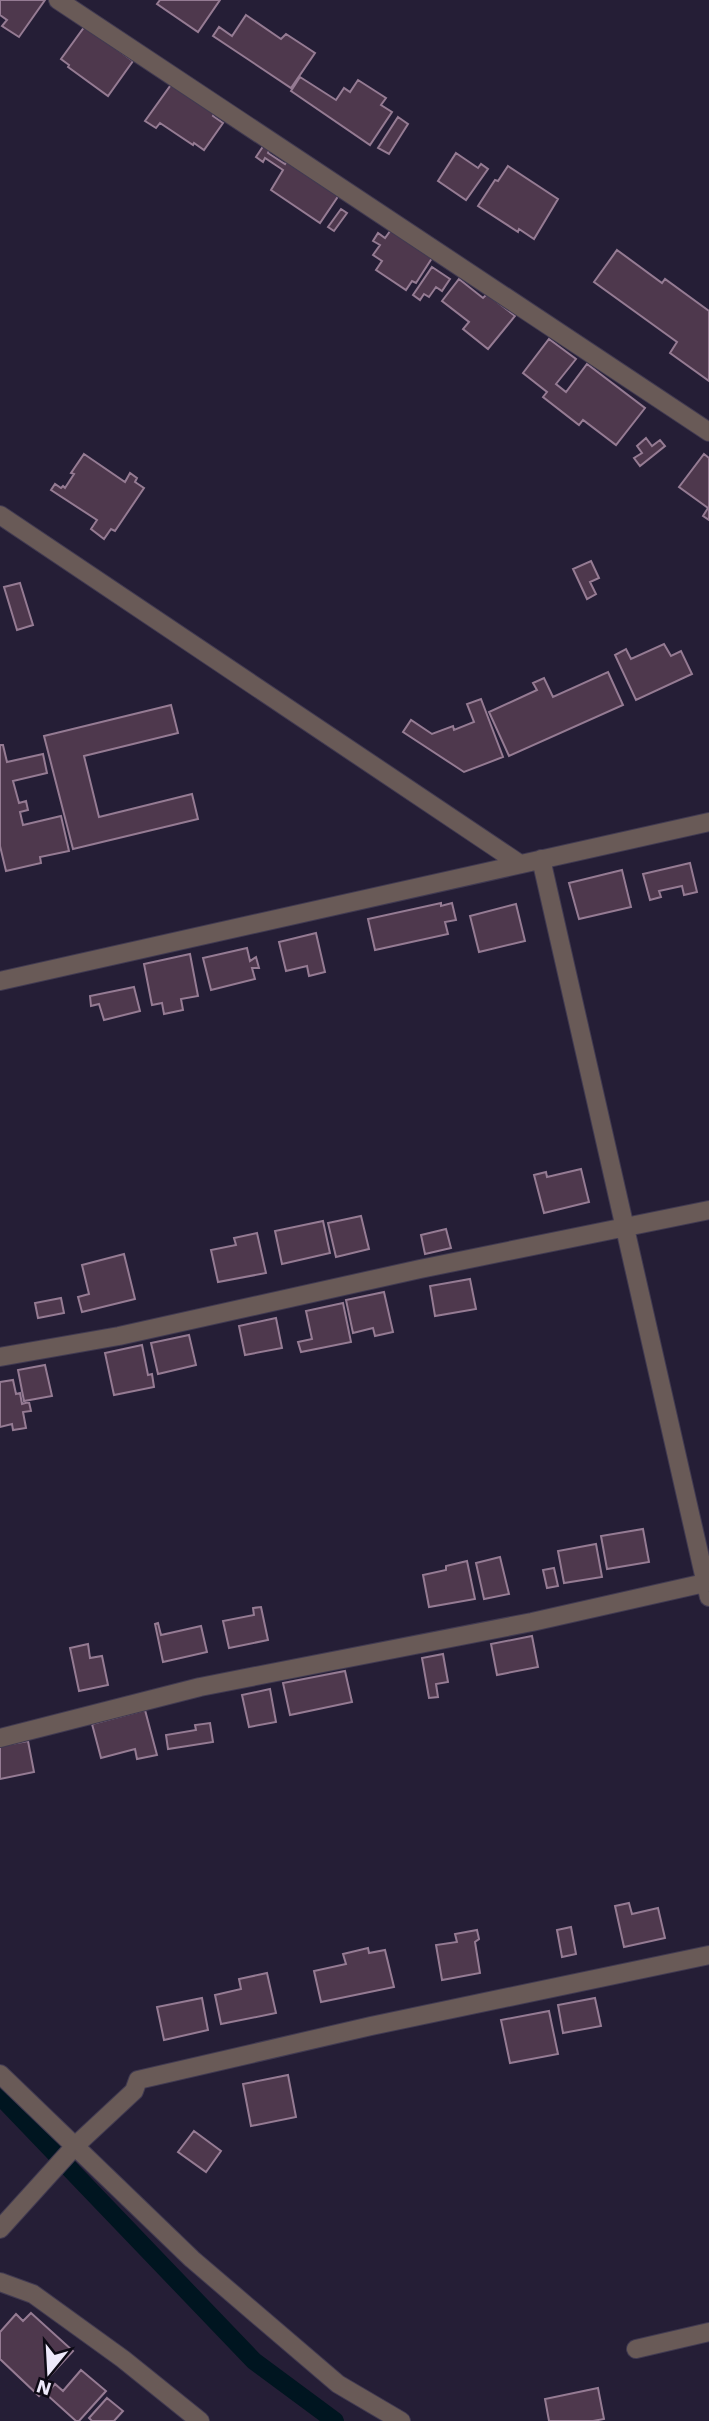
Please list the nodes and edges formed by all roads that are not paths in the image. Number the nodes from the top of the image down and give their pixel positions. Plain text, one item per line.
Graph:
1 (58, 0) edge
2 (709, 432) edge
3 (0, 515) edge
4 (709, 822) edge
5 (541, 859) junction
6 (520, 864) junction
7 (0, 981) edge
8 (709, 1210) edge
9 (624, 1228) junction
10 (0, 1357) edge
11 (708, 1587) edge
12 (0, 1738) edge
13 (709, 1955) edge
14 (0, 2074) edge
15 (75, 2146) junction
16 (0, 2229) edge
17 (0, 2282) edge
18 (709, 2332) edge
19 (636, 2349) dead end
20 (200, 2421) edge
21 (401, 2421) edge

1 - 2 street
3 - 6 street
4 - 5 street
5 - 6 street
5 - 9 street
6 - 7 street
8 - 9 street
9 - 10 street
9 - 11 street
11 - 12 street
13 - 15 street
14 - 15 street
15 - 16 street
15 - 21 street
17 - 20 street
18 - 19 street

